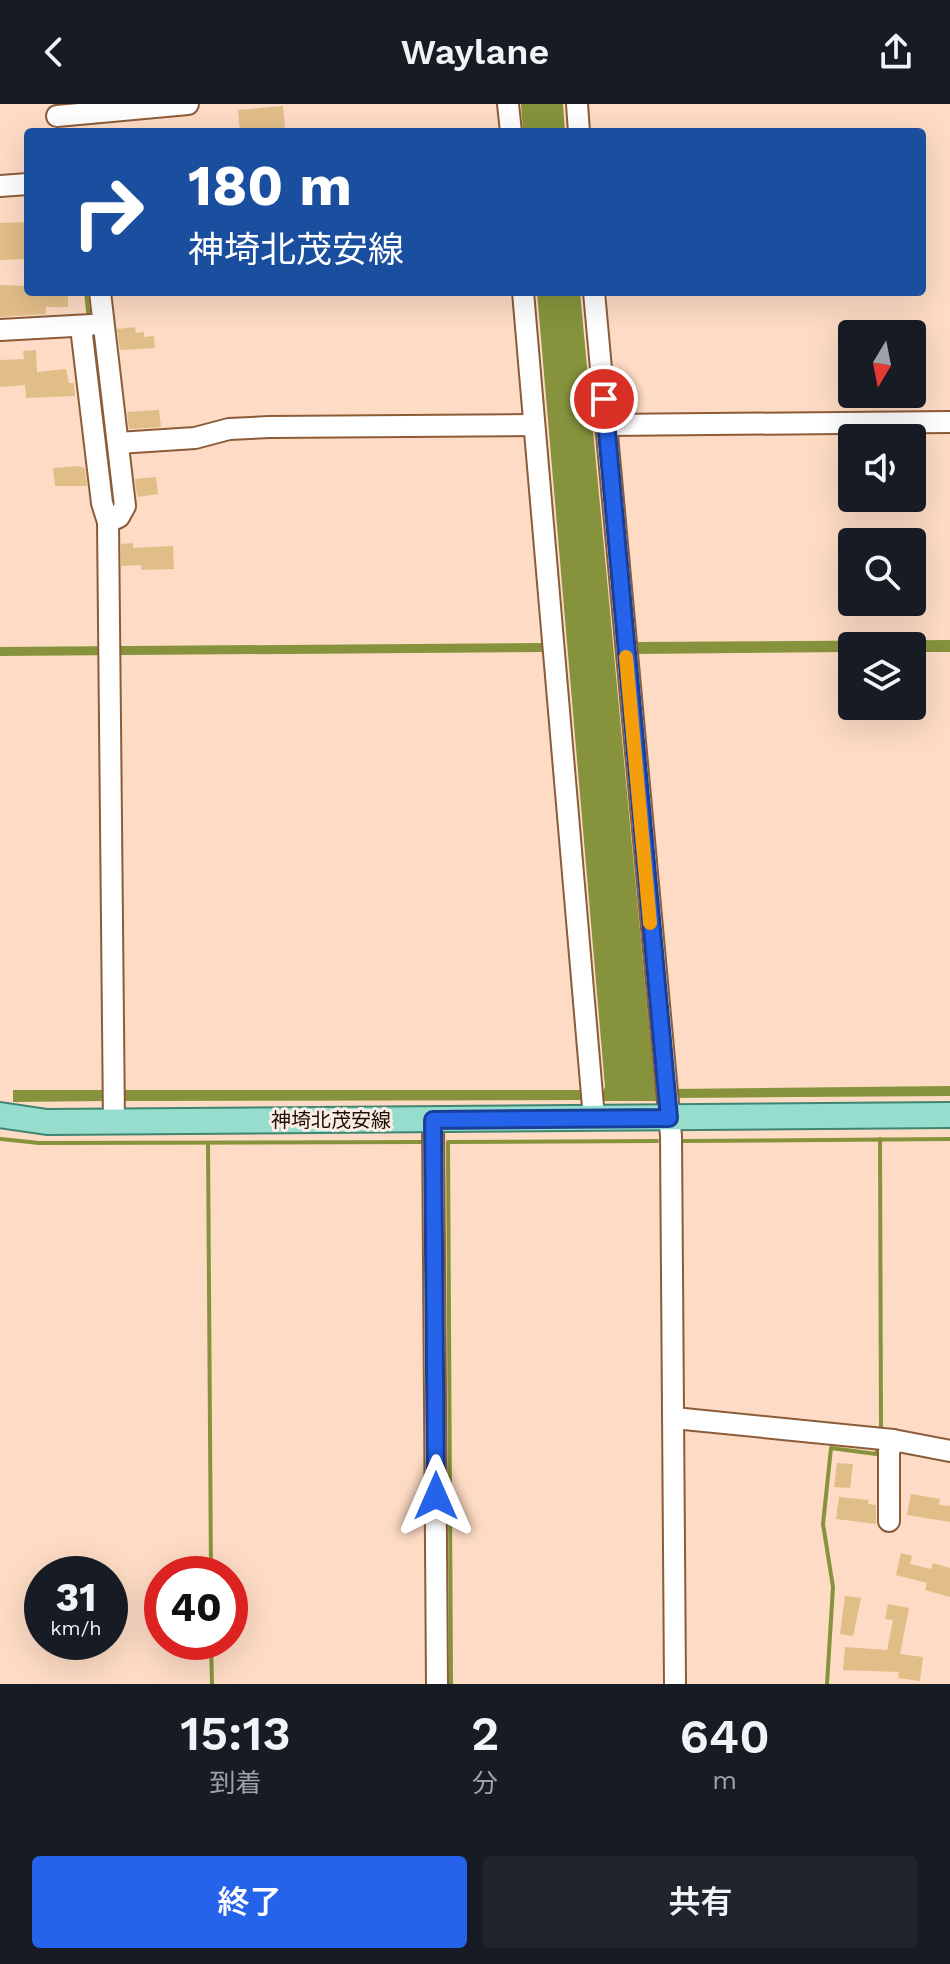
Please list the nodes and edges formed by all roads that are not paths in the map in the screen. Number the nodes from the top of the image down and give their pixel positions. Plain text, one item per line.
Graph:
1 (188, 104) edge
2 (508, 104) edge
3 (577, 104) edge
4 (56, 117) edge
5 (91, 122) edge
6 (511, 128) edge
7 (579, 128) edge
8 (24, 184) edge
9 (0, 186) edge
10 (99, 296) edge
11 (523, 296) edge
12 (594, 296) edge
13 (91, 325) junction
14 (0, 330) edge
15 (950, 422) edge
16 (534, 425) junction
17 (606, 425) junction
18 (118, 443) junction
19 (108, 522) junction
20 (593, 1102) junction
21 (667, 1102) junction
22 (113, 1105) junction
23 (0, 1115) edge
24 (950, 1115) edge
25 (433, 1120) junction
26 (674, 1418) junction
27 (893, 1440) junction
28 (950, 1451) edge
29 (889, 1521) dead end
30 (437, 1684) edge
31 (675, 1684) edge

1 - 5 street
2 - 6 street
3 - 7 street
4 - 5 street
8 - 9 street
10 - 13 street
11 - 16 street
12 - 17 street
13 - 14 street
13 - 18 street
13 - 19 street
15 - 17 street
16 - 18 street
16 - 20 street
17 - 21 street
18 - 19 street
19 - 22 street
20 - 21 main road, 神埼北茂安線
20 - 25 main road, 神埼北茂安線
21 - 24 main road, 神埼北茂安線
21 - 26 street
22 - 23 main road, 神埼北茂安線
22 - 25 main road, 神埼北茂安線
25 - 30 street
26 - 27 street
26 - 31 street
27 - 28 street
27 - 29 street

